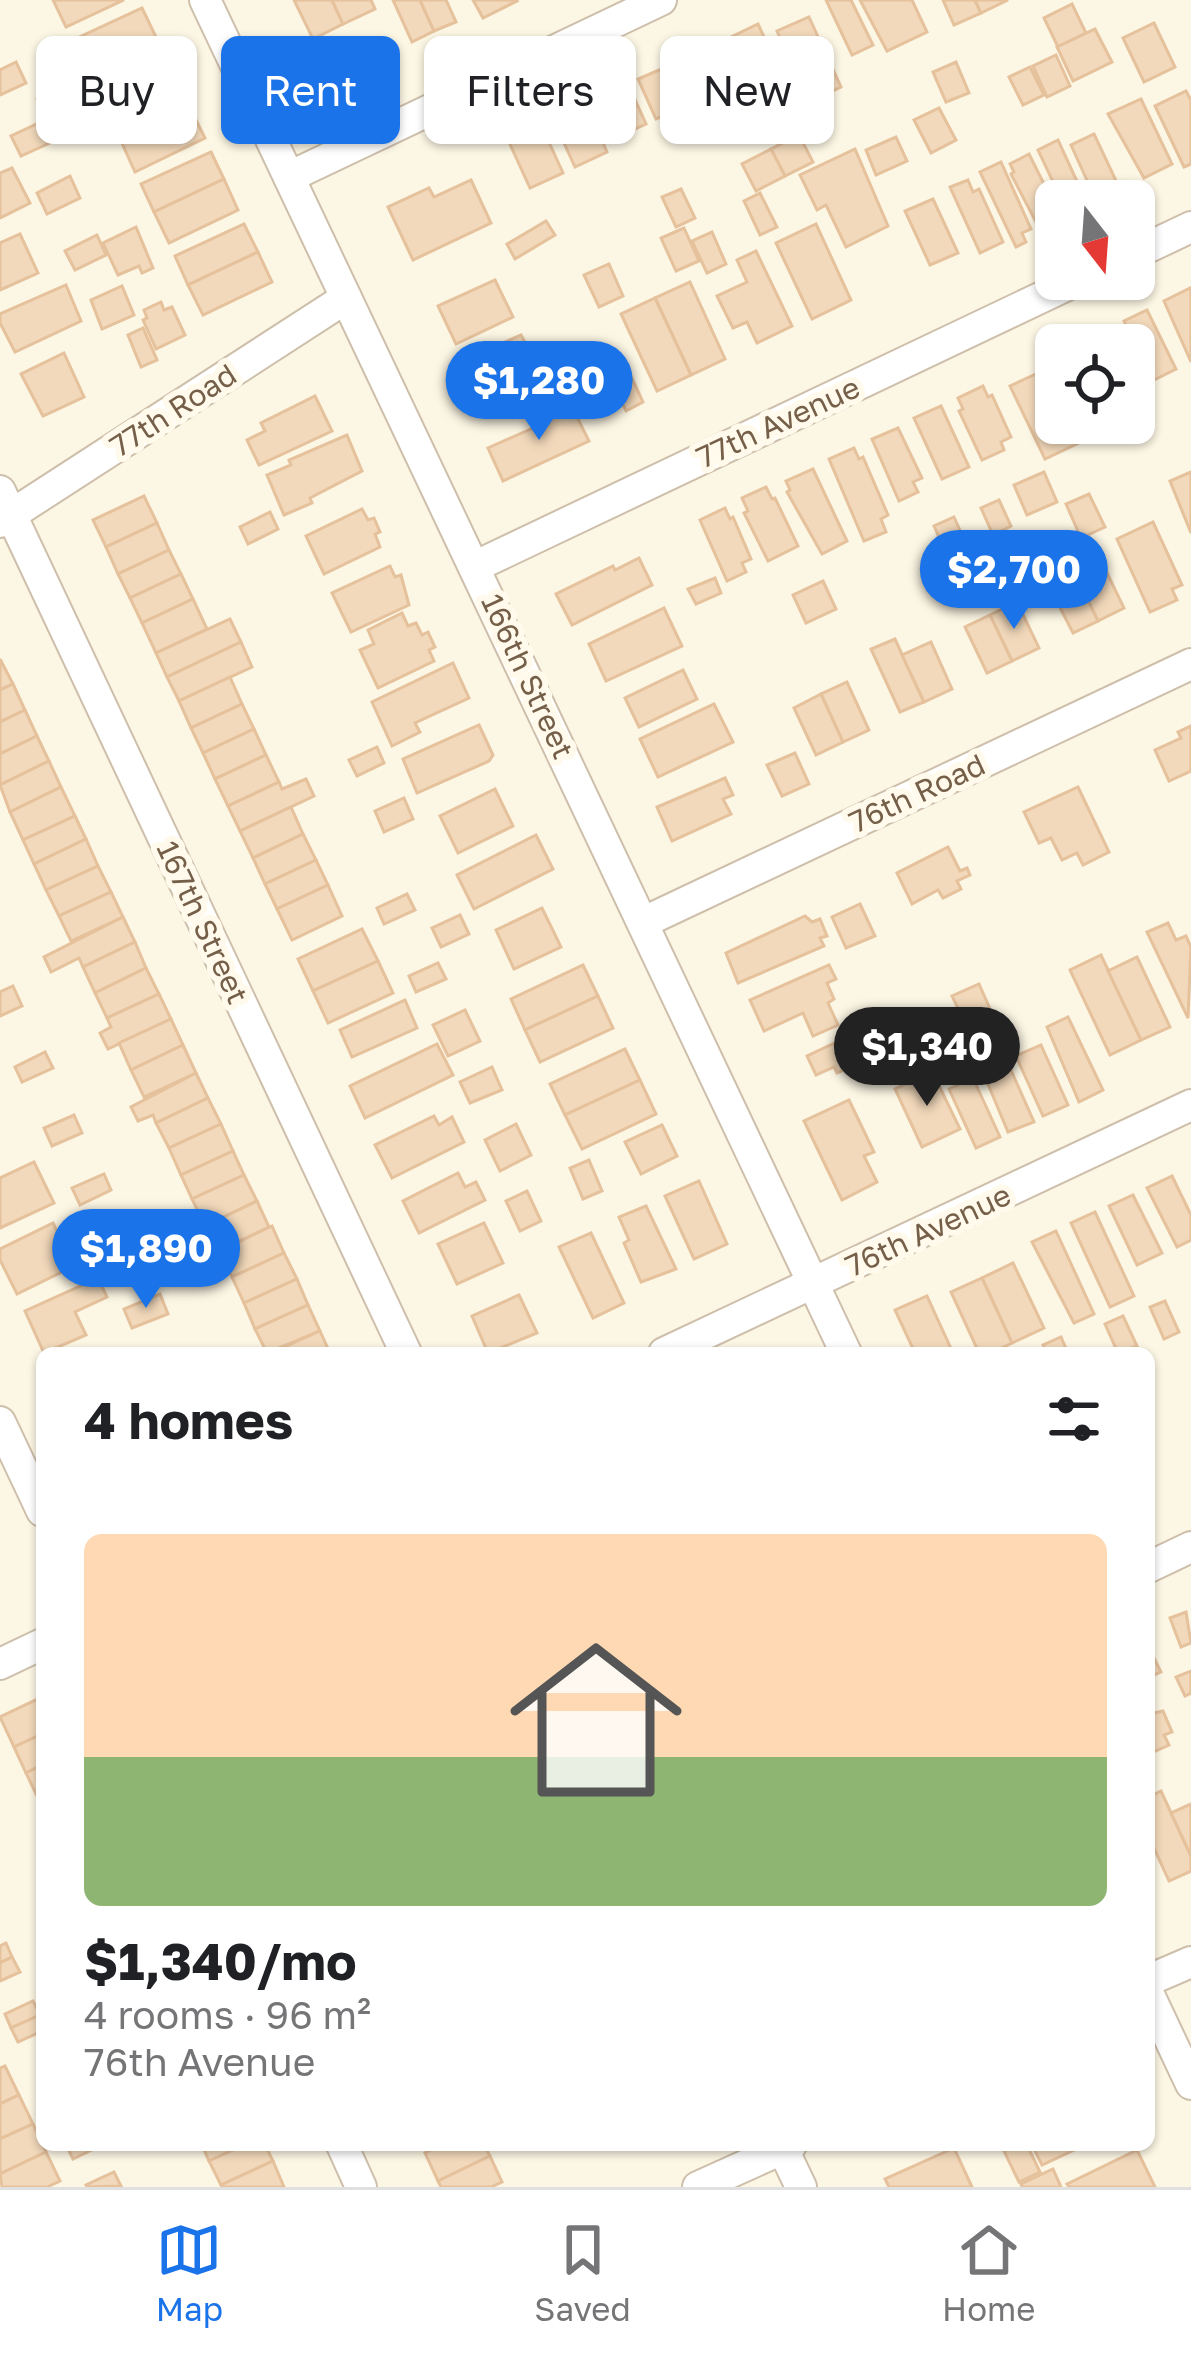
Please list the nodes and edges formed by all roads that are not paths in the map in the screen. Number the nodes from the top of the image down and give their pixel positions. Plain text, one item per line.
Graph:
1 (206, 0) edge
2 (661, 0) edge
3 (289, 177) junction
4 (1191, 227) edge
5 (1155, 244) edge
6 (346, 298) junction
7 (1037, 300) edge
8 (4, 509) edge
9 (476, 566) junction
10 (1191, 664) edge
11 (644, 922) junction
12 (1191, 1106) edge
13 (814, 1284) junction
14 (403, 1347) edge
15 (677, 1347) edge
16 (843, 1347) edge
17 (0, 1422) edge
18 (36, 1498) edge
19 (1191, 1547) edge
20 (1155, 1564) edge
21 (36, 1647) edge
22 (0, 1664) edge
23 (1191, 1962) edge
24 (1155, 1977) edge
25 (1155, 2008) edge
26 (1191, 2084) edge
27 (345, 2151) edge
28 (774, 2151) edge
29 (787, 2151) edge
30 (362, 2187) edge
31 (698, 2187) edge
32 (801, 2187) edge

1 - 3 street, 166th Street
2 - 3 street
3 - 6 street, 166th Street
4 - 5 street
6 - 8 street, 77th Road
6 - 9 street, 166th Street
7 - 9 street, 77th Avenue
8 - 14 street, 167th Street
9 - 11 street, 166th Street
10 - 11 street, 76th Road
11 - 13 street, 166th Street
12 - 13 street, 76th Avenue
13 - 15 street, 76th Avenue
13 - 16 street, 166th Street
17 - 18 street
19 - 20 street
21 - 22 street
23 - 24 street
25 - 26 street
27 - 30 street
28 - 31 street
29 - 32 street

